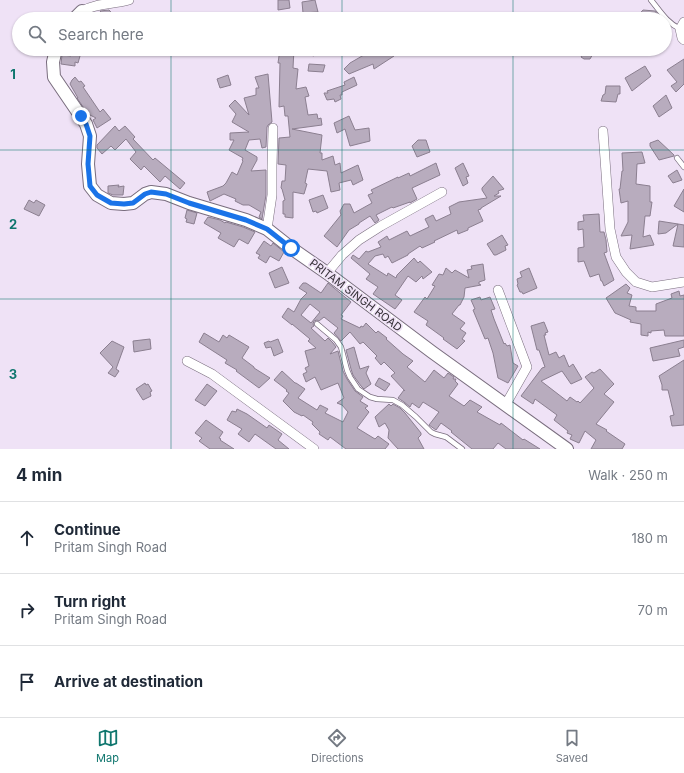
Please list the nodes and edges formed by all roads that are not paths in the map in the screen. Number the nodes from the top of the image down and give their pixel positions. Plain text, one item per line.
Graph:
1 (129, 0) edge
2 (651, 0) edge
3 (82, 12) edge
4 (661, 12) edge
5 (672, 25) edge
6 (682, 26) edge
7 (684, 40) edge
8 (54, 56) edge
9 (273, 128) dead end
10 (603, 131) dead end
11 (677, 158) dead end
12 (684, 167) edge
13 (442, 192) dead end
14 (267, 229) junction
15 (327, 272) junction
16 (684, 282) edge
17 (498, 290) dead end
18 (317, 324) dead end
19 (187, 361) dead end
20 (506, 404) junction
21 (314, 449) edge
22 (462, 449) edge
23 (567, 449) edge

1 - 3 street
2 - 4 lane
5 - 6 lane
6 - 7 street
8 - 14 street, PRITAM SINGH ROAD
9 - 14 street
10 - 16 street
11 - 12 lane
13 - 15 street
14 - 15 street, PRITAM SINGH ROAD
15 - 20 street, PRITAM SINGH ROAD
17 - 20 street
18 - 22 lane
19 - 21 street
20 - 23 street, PRITAM SINGH ROAD

